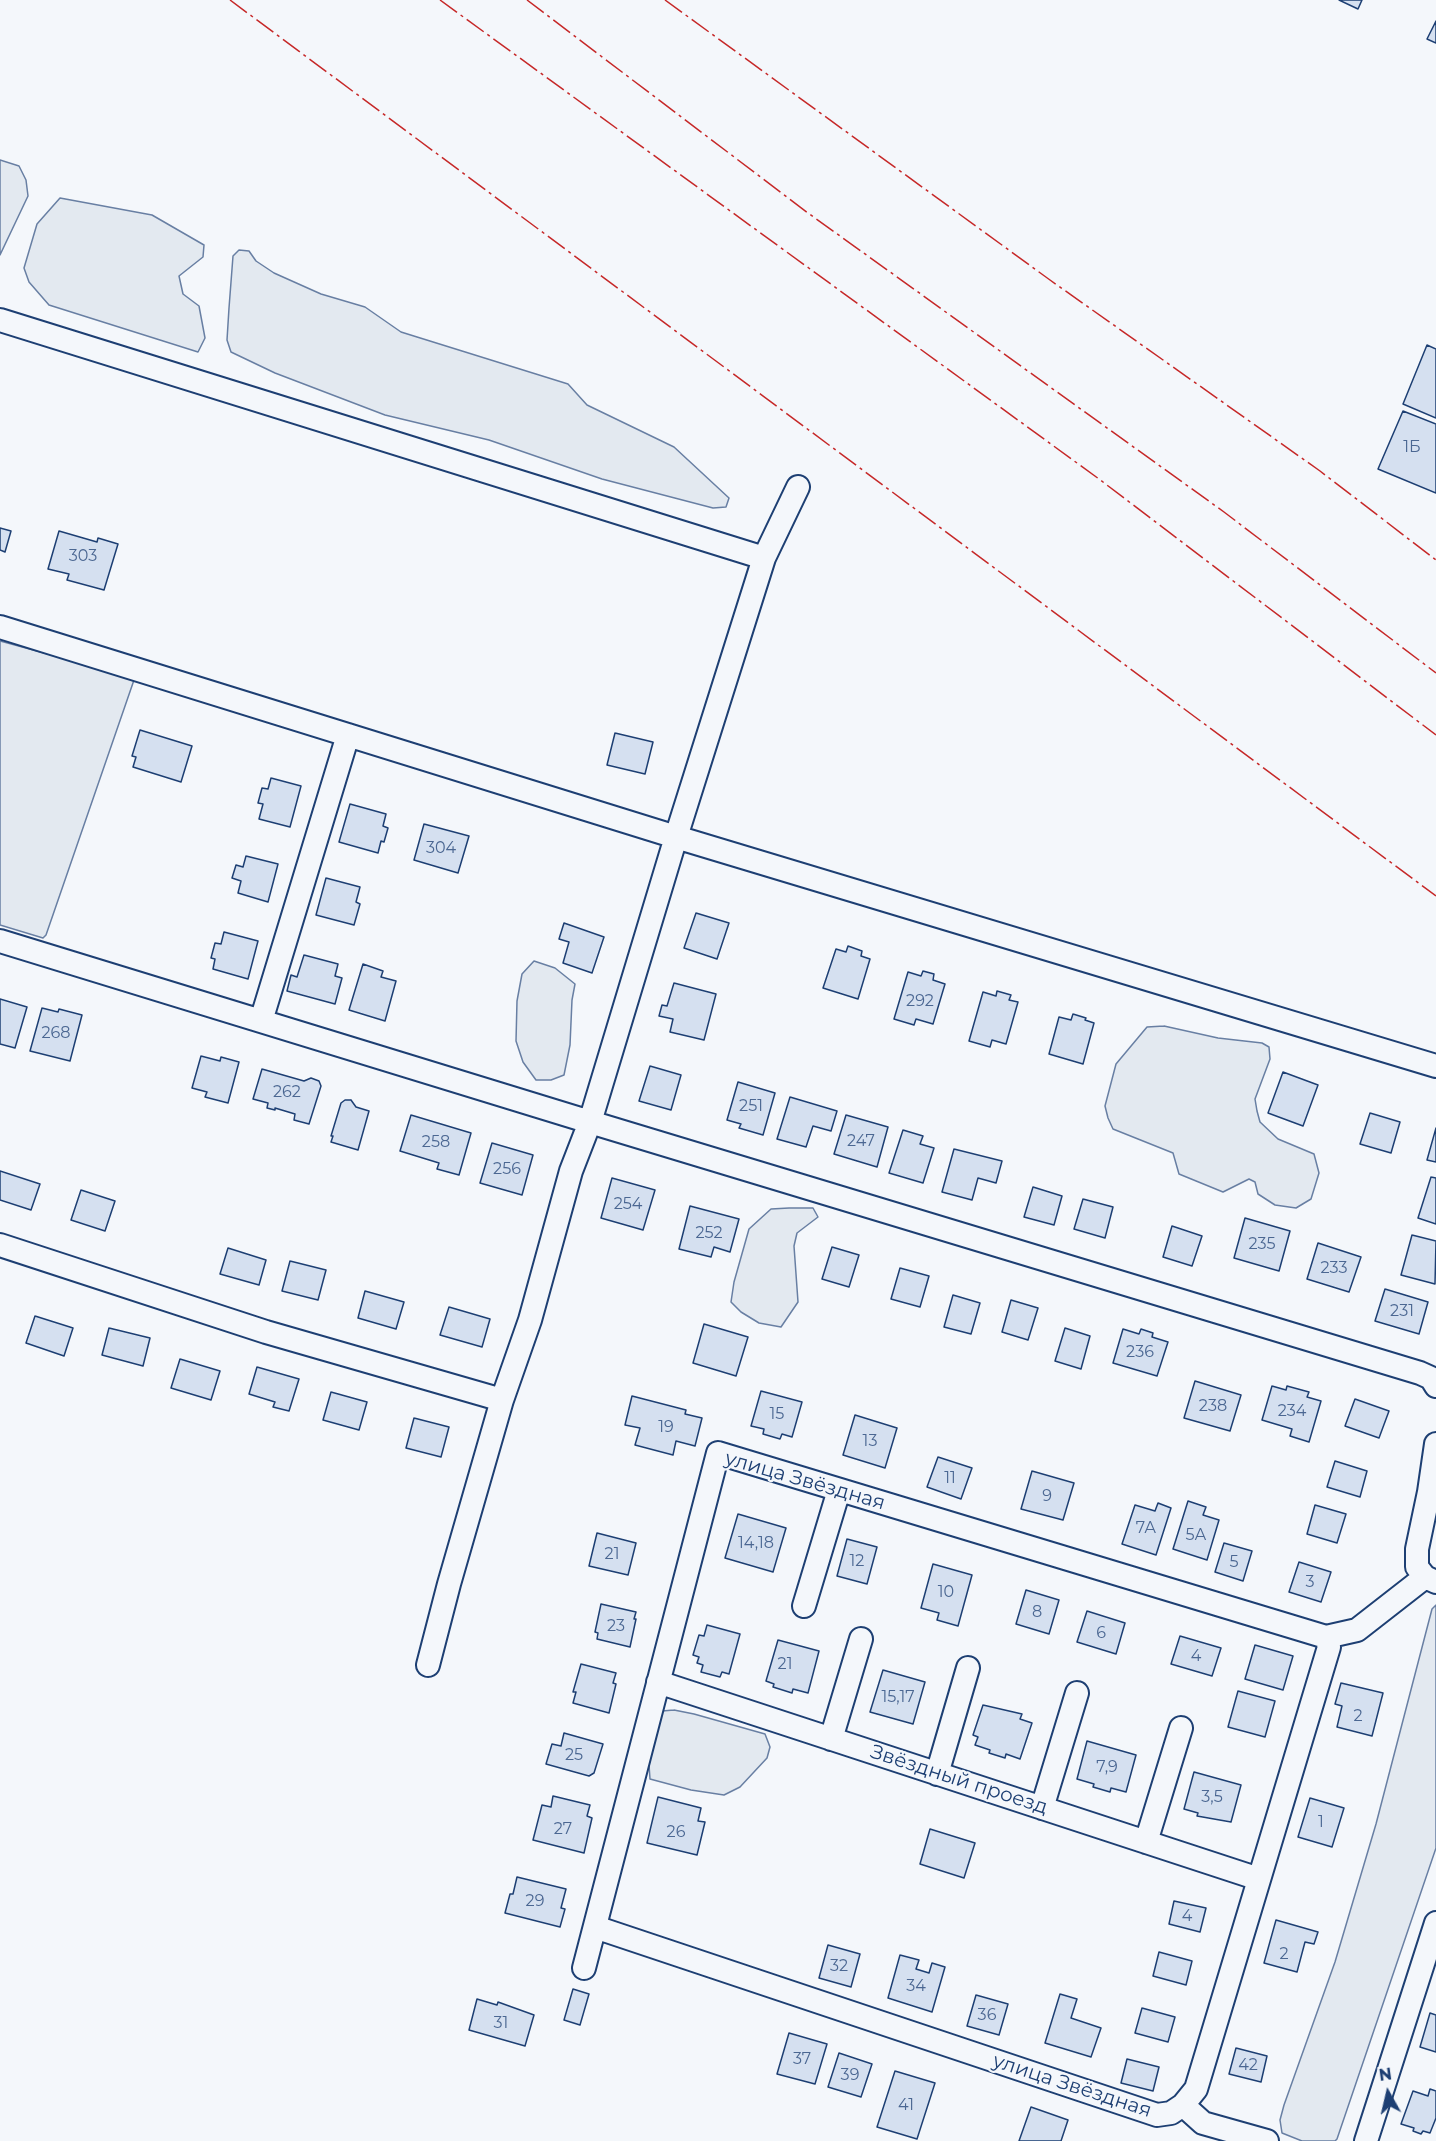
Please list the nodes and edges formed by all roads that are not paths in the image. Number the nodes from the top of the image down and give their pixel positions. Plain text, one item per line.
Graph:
1 (0, 320) edge
2 (798, 487) dead end
3 (764, 558) junction
4 (0, 627) edge
5 (348, 735) junction
6 (676, 837) junction
7 (0, 941) edge
8 (261, 1021) junction
9 (1436, 1066) edge
10 (590, 1122) junction
11 (0, 1245) edge
12 (1433, 1375) edge
13 (502, 1400) junction
14 (1436, 1444) edge
15 (838, 1490) junction
16 (1430, 1580) edge
17 (804, 1606) dead end
18 (1326, 1637) junction
19 (861, 1639) dead end
20 (428, 1665) dead end
21 (968, 1668) dead end
22 (658, 1682) junction
23 (1077, 1694) dead end
24 (1181, 1728) dead end
25 (831, 1738) junction
26 (937, 1774) junction
27 (1042, 1808) junction
28 (1146, 1842) junction
29 (1259, 1879) junction
30 (595, 1927) junction
31 (1435, 1931) edge
32 (584, 1968) dead end
33 (1184, 2105) junction
34 (1267, 2141) edge
35 (1366, 2141) edge

1 - 3 street
2 - 3 street
3 - 6 street
4 - 5 street
5 - 6 street
5 - 8 street
6 - 9 street
6 - 10 street
7 - 8 street
8 - 10 street
10 - 12 street
10 - 13 street
11 - 13 street
13 - 20 street
14 - 16 street
15 - 17 street
15 - 18 street, улица Звёздная
15 - 22 street, улица Звёздная
16 - 18 street, улица Звёздная
18 - 29 street
19 - 25 street
21 - 26 street
22 - 25 street, Звёздный проезд
22 - 30 street, улица Звёздная
23 - 27 street
24 - 28 street
25 - 26 street, Звёздный проезд
26 - 27 street, Звёздный проезд
27 - 28 street, Звёздный проезд
28 - 29 street, Звёздный проезд
29 - 33 street
30 - 32 street, улица Звёздная
30 - 33 street, улица Звёздная
31 - 35 street
33 - 34 street

